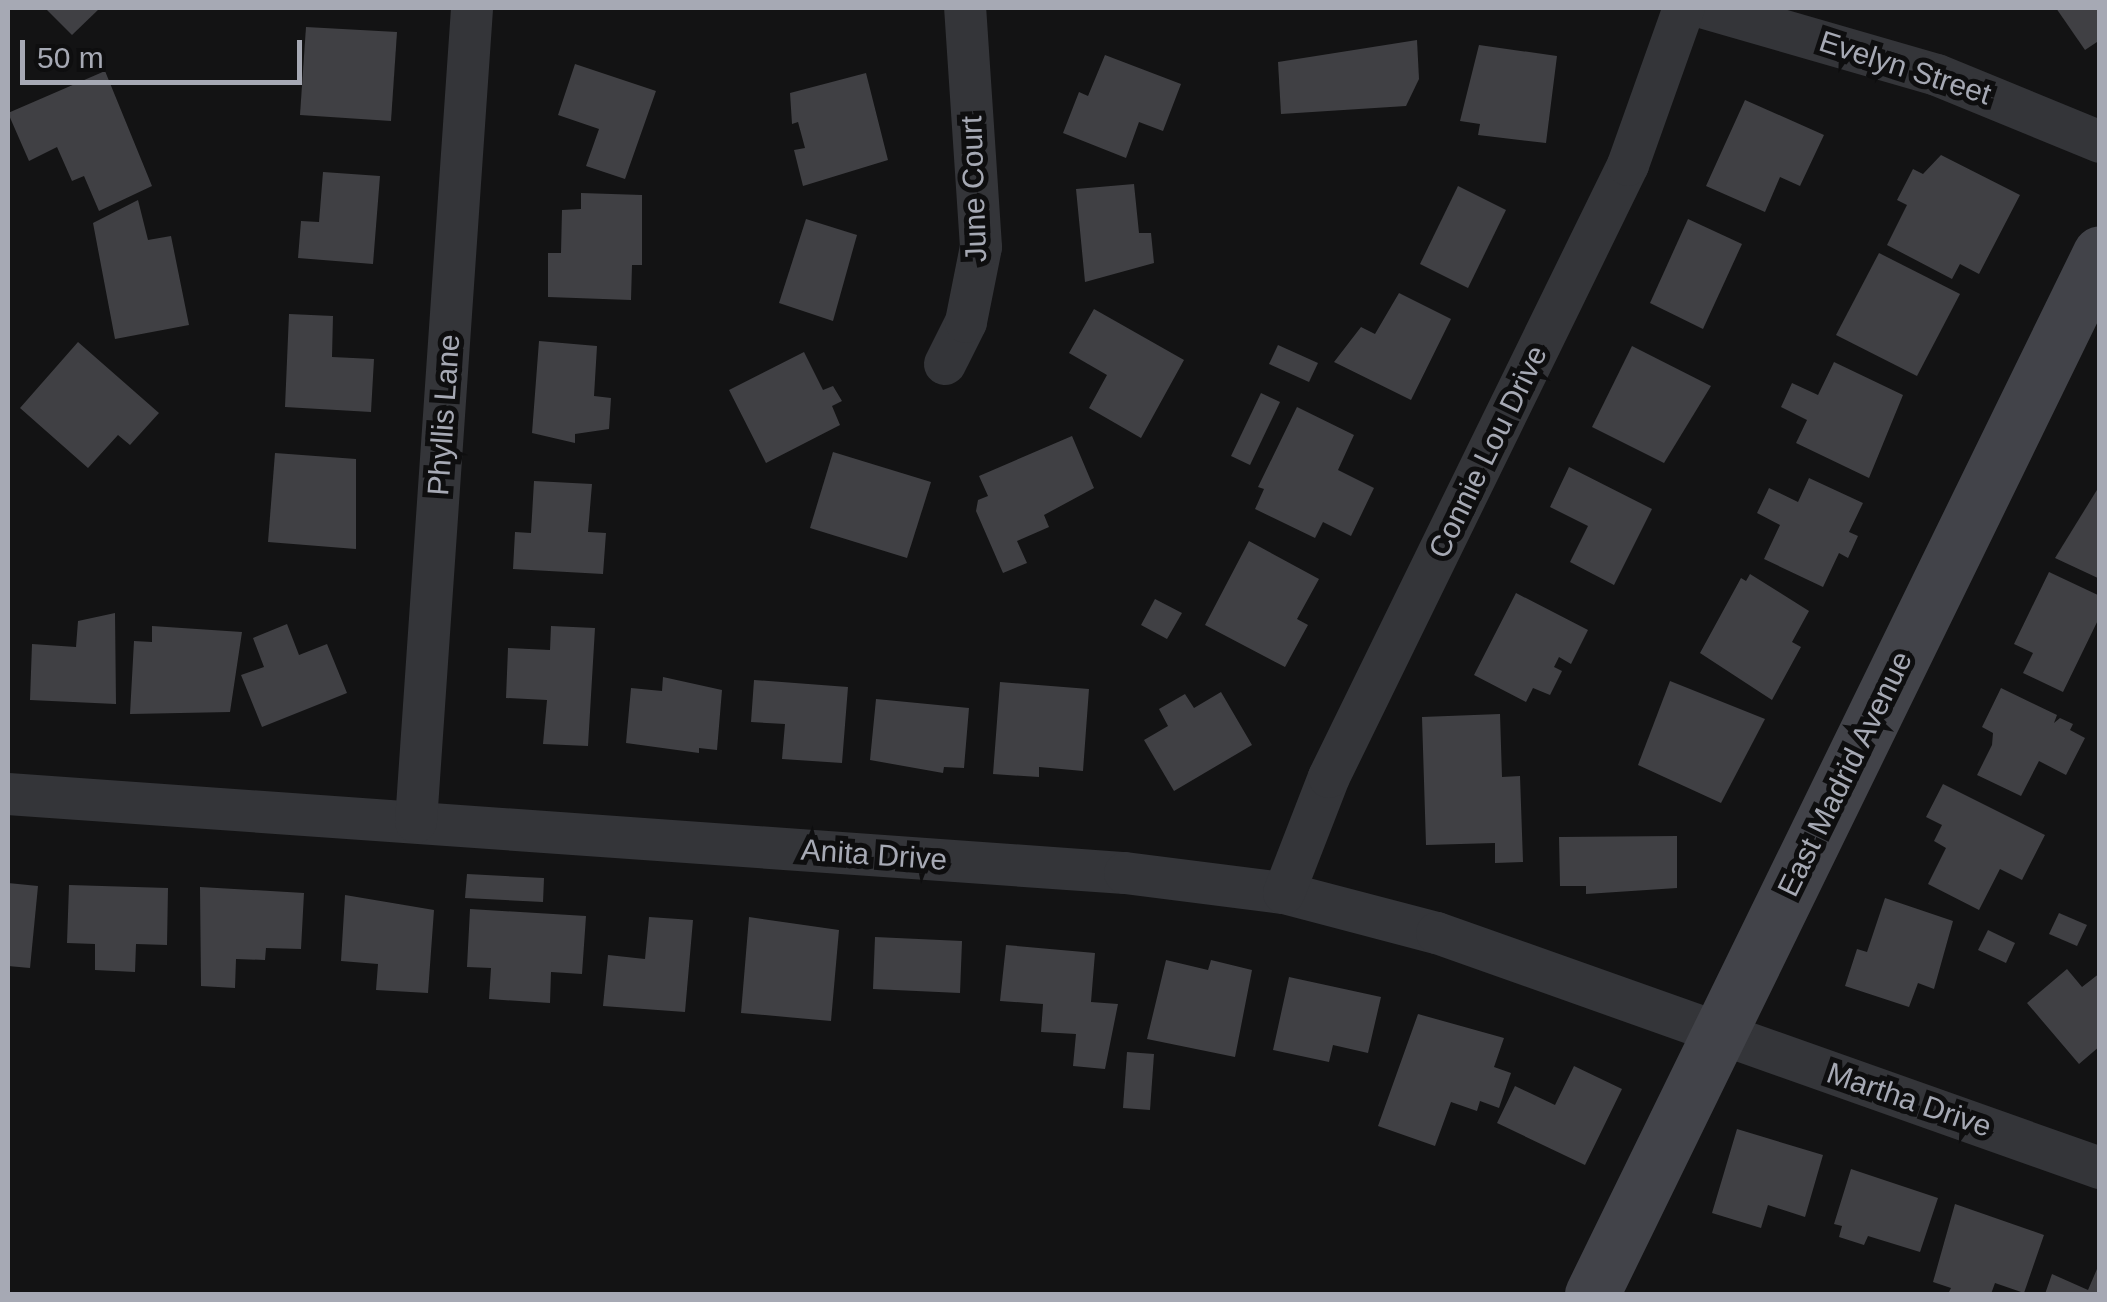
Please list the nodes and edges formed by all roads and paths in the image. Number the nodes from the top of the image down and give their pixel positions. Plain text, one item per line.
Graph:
1 (472, 8) edge
2 (965, 8) edge
3 (1684, 8) edge
4 (1706, 8) edge
5 (2100, 142) edge
6 (2100, 253) edge
7 (944, 364) dead end
8 (8, 794) edge
9 (416, 822) junction
10 (1284, 893) junction
11 (1718, 1033) junction
12 (2100, 1168) edge
13 (1592, 1294) edge

1 - 9 street, Phyllis Lane
2 - 7 street, June Court
3 - 10 street, Connie Lou Drive
4 - 5 street, Evelyn Street
6 - 11 street, East Madrid Avenue
8 - 9 street, Anita Drive
9 - 10 street, Anita Drive
10 - 11 street, Anita Drive
11 - 12 street, Martha Drive
11 - 13 street, East Madrid Avenue

